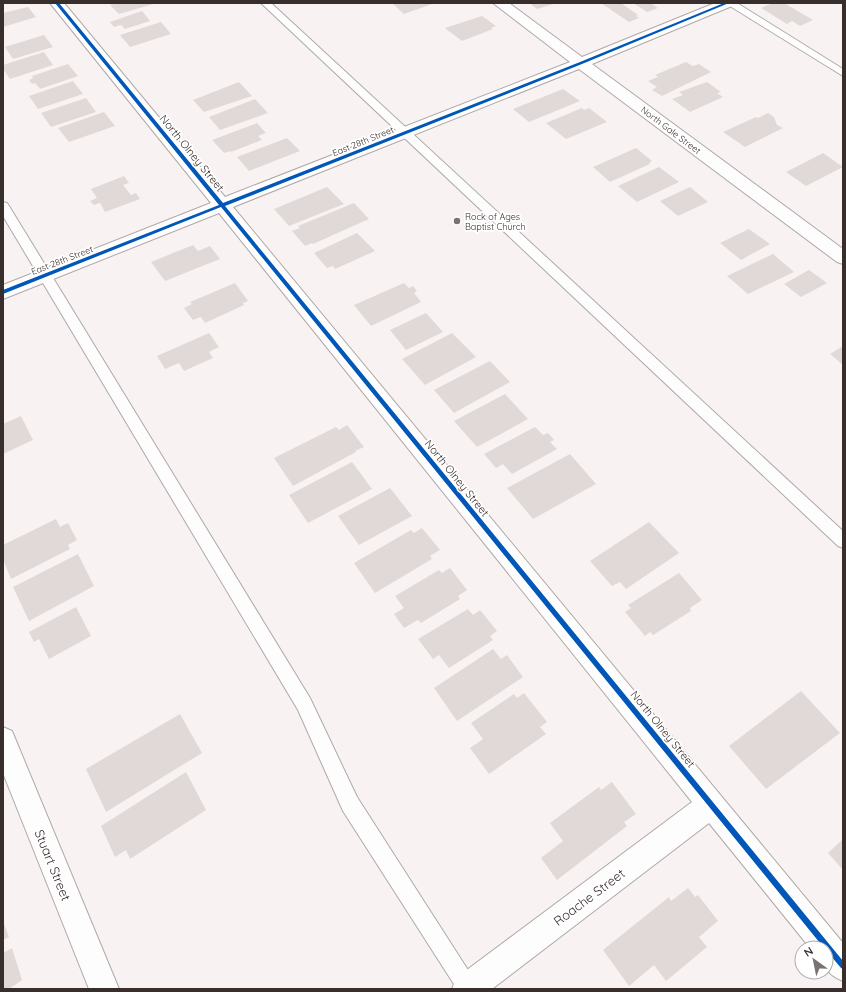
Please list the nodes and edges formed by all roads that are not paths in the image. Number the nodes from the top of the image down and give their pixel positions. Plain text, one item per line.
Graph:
1 (57, 3) edge
2 (266, 3) edge
3 (500, 3) edge
4 (729, 3) edge
5 (581, 63) junction
6 (843, 73) edge
7 (406, 132) junction
8 (3, 206) edge
9 (222, 206) junction
10 (843, 258) edge
11 (46, 275) junction
12 (3, 292) edge
13 (843, 541) edge
14 (3, 740) edge
15 (712, 804) junction
16 (843, 966) edge
17 (468, 988) edge
18 (104, 989) edge

1 - 9 street, North Olney Street
2 - 7 lane
3 - 5 street, North Gale Street
4 - 5 street, East 28th Street
4 - 6 lane
5 - 7 street, East 28th Street
5 - 10 street, North Gale Street
7 - 9 street, East 28th Street
7 - 13 lane
8 - 11 lane
9 - 11 street, East 28th Street
9 - 15 street, North Olney Street
11 - 12 street, East 28th Street
11 - 17 lane
14 - 18 street, Stuart Street
15 - 16 street, North Olney Street
15 - 17 street, Roache Street

